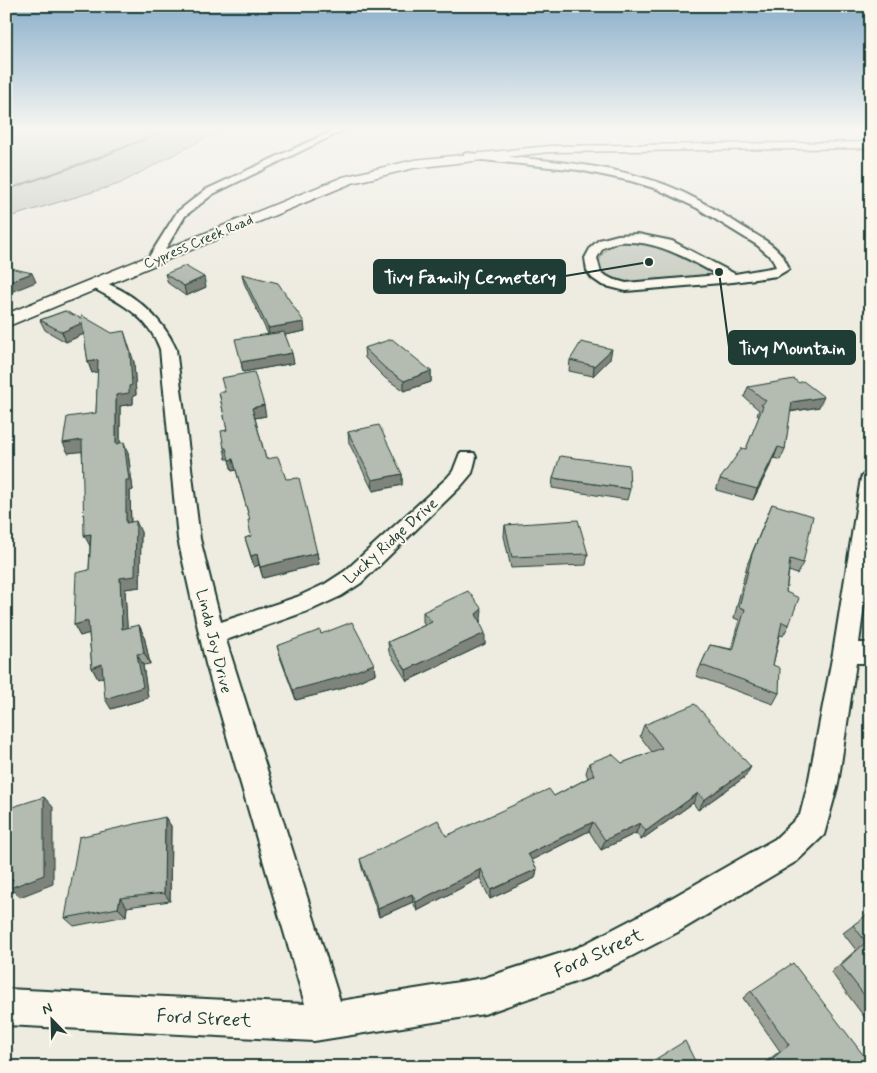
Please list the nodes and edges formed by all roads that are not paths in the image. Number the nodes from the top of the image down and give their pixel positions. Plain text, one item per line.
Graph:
1 (234, 180) edge
2 (348, 180) edge
3 (637, 180) edge
4 (153, 260) junction
5 (733, 278) junction
6 (96, 284) junction
7 (6, 321) edge
8 (467, 457) dead end
9 (871, 478) edge
10 (212, 635) junction
11 (858, 653) edge
12 (6, 1007) edge
13 (328, 1021) junction

1 - 4 street
2 - 4 main road, Cypress Creek Road
3 - 5 street
4 - 6 main road, Cypress Creek Road
5 - 5 street
6 - 7 main road, Cypress Creek Road
6 - 10 street, Linda Joy Drive
8 - 10 street, Lucky Ridge Drive
9 - 11 street, Ford Street
10 - 13 street, Linda Joy Drive
11 - 13 street, Ford Street
12 - 13 street, Ford Street

